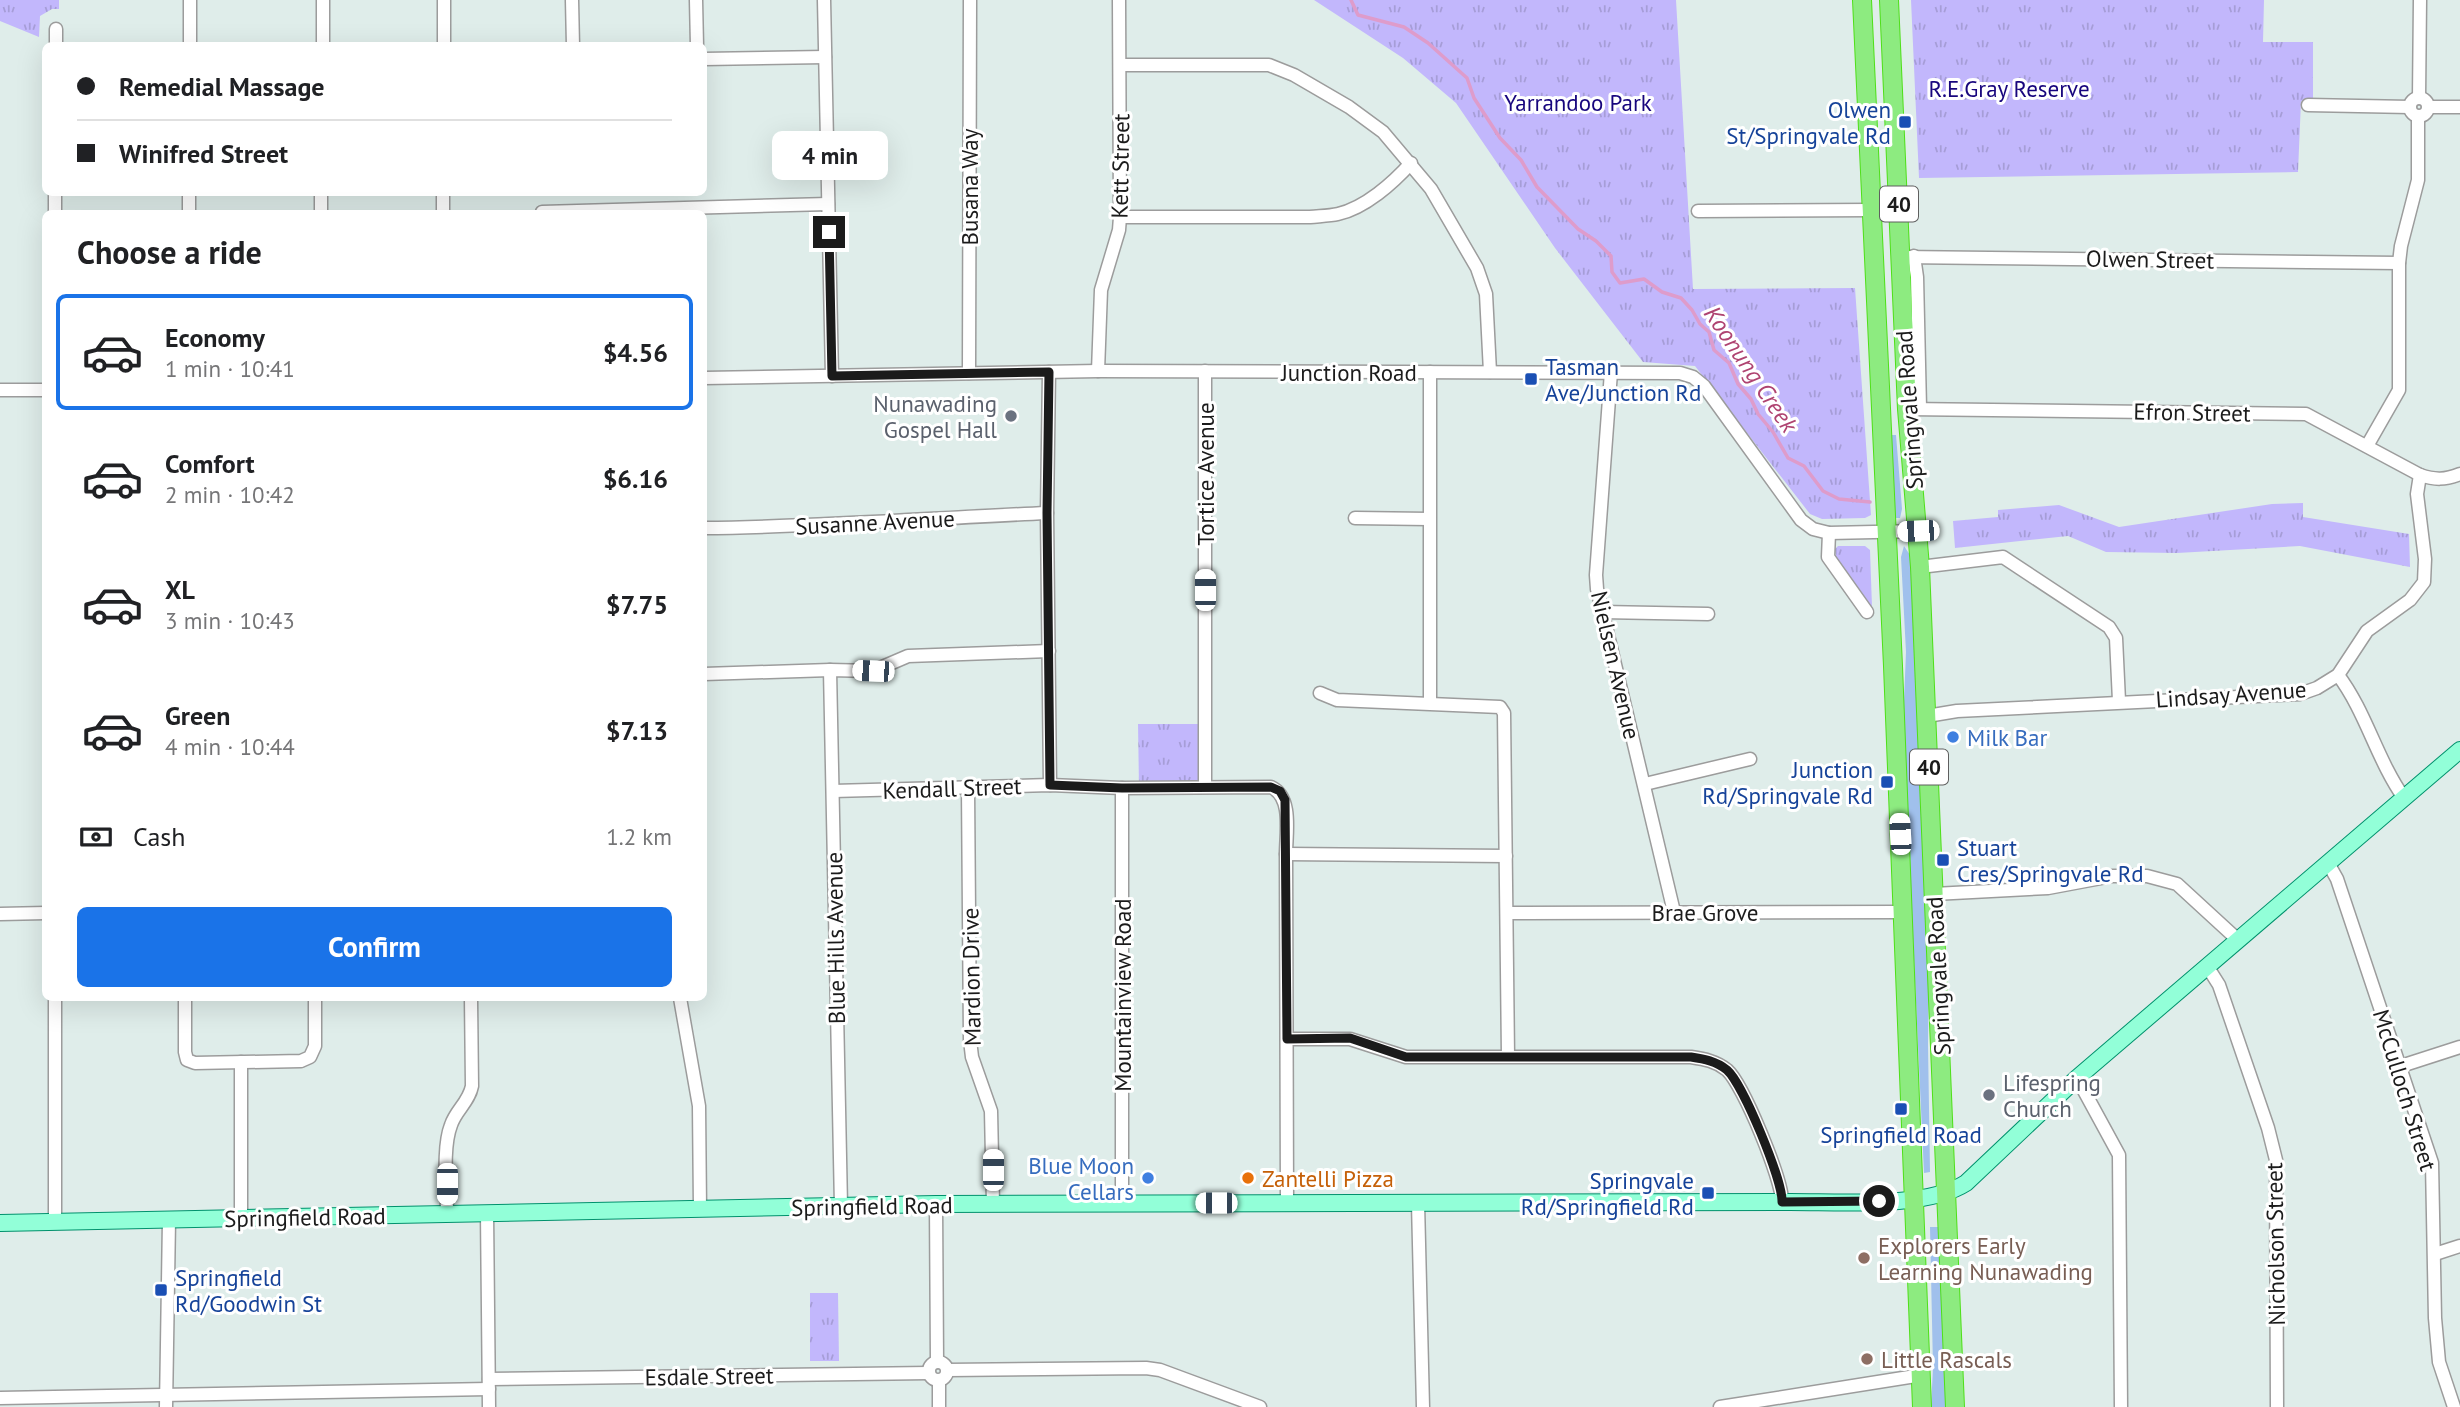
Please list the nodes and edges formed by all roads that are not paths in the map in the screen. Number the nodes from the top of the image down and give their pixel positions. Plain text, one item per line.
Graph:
1 (190, 0) edge
2 (323, 0) edge
3 (444, 0) edge
4 (572, 0) edge
5 (696, 0) edge
6 (824, 0) edge
7 (970, 0) edge
8 (1119, 0) edge
9 (1862, 0) edge
10 (1889, 0) edge
11 (2420, 0) edge
12 (56, 29) dead end
13 (56, 42) edge
14 (190, 42) edge
15 (323, 42) edge
16 (444, 42) edge
17 (573, 42) edge
18 (696, 42) edge
19 (825, 57) junction
20 (707, 59) edge
21 (1121, 65) junction
22 (2308, 105) dead end
23 (2419, 107) junction
24 (2460, 107) edge
25 (1411, 163) junction
26 (828, 204) junction
27 (614, 210) edge
28 (1872, 210) junction
29 (1698, 211) dead end
30 (1120, 217) junction
31 (1907, 257) junction
32 (2399, 262) junction
33 (1098, 371) junction
34 (1205, 371) junction
35 (1049, 372) junction
36 (1430, 372) junction
37 (1490, 372) junction
38 (1611, 372) junction
39 (968, 373) junction
40 (832, 376) junction
41 (707, 378) edge
42 (0, 390) edge
43 (42, 390) edge
44 (1914, 408) junction
45 (2367, 446) junction
46 (2460, 474) edge
47 (2420, 475) junction
48 (1047, 513) junction
49 (1355, 519) dead end
50 (1429, 519) junction
51 (707, 528) edge
52 (1918, 531) junction
53 (1887, 532) junction
54 (1829, 533) junction
55 (1920, 567) junction
56 (1602, 612) junction
57 (1867, 612) dead end
58 (1708, 614) dead end
59 (1048, 651) junction
60 (830, 670) junction
61 (707, 674) edge
62 (2338, 675) junction
63 (1320, 692) dead end
64 (2119, 701) junction
65 (1430, 704) junction
66 (1927, 716) junction
67 (2460, 750) edge
68 (1749, 759) dead end
69 (1644, 784) junction
70 (1050, 785) junction
71 (1205, 786) junction
72 (968, 788) junction
73 (1122, 788) junction
74 (832, 791) junction
75 (2404, 798) junction
76 (1286, 854) junction
77 (1506, 856) junction
78 (2328, 863) junction
79 (1934, 894) junction
80 (1674, 912) junction
81 (1903, 912) junction
82 (42, 913) edge
83 (1507, 913) junction
84 (0, 914) edge
85 (2238, 940) junction
86 (2207, 966) junction
87 (55, 1001) edge
88 (185, 1001) edge
89 (315, 1001) edge
90 (471, 1001) edge
91 (681, 1001) edge
92 (1287, 1039) junction
93 (2460, 1046) edge
94 (1508, 1056) junction
95 (241, 1062) junction
96 (2401, 1066) junction
97 (2077, 1078) junction
98 (1947, 1193) junction
99 (1915, 1200) junction
100 (1782, 1202) junction
101 (1122, 1203) junction
102 (1287, 1203) junction
103 (1418, 1203) junction
104 (936, 1204) junction
105 (993, 1204) junction
106 (841, 1206) junction
107 (700, 1209) junction
108 (487, 1213) junction
109 (447, 1214) junction
110 (241, 1218) junction
111 (169, 1220) junction
112 (55, 1222) junction
113 (0, 1223) edge
114 (2460, 1246) edge
115 (2435, 1254) junction
116 (938, 1371) junction
117 (1922, 1375) junction
118 (489, 1384) junction
119 (0, 1398) edge
120 (166, 1401) edge
121 (489, 1407) edge
122 (939, 1407) edge
123 (1260, 1407) edge
124 (1423, 1407) edge
125 (1720, 1407) edge
126 (1922, 1407) edge
127 (1955, 1407) edge
128 (2121, 1407) edge
129 (2277, 1407) edge
130 (2454, 1407) edge

1 - 14 street
2 - 15 street
3 - 16 street
4 - 17 street
5 - 18 street
6 - 19 street
7 - 39 street, Busana Way
8 - 21 street, Kett Street
9 - 28 highway, Springvale Road / 40
10 - 31 highway, Springvale Road / 40
11 - 23 street
12 - 13 street
19 - 20 street
19 - 26 street
21 - 25 street
21 - 30 street, Kett Street
22 - 23 street
23 - 24 street
23 - 32 street
25 - 30 street
25 - 37 street
26 - 27 street
26 - 40 street
28 - 29 street
28 - 53 highway, Springvale Road / 40
30 - 33 street, Kett Street
31 - 32 street, Olwen Street
31 - 44 highway, Springvale Road / 40
32 - 45 street
33 - 34 street, Junction Road
33 - 35 street, Junction Road
34 - 36 street, Junction Road
34 - 71 street, Tortice Avenue
35 - 39 street, Junction Road
35 - 48 street
36 - 37 street, Junction Road
36 - 50 street
37 - 38 street, Junction Road
38 - 54 street, Junction Road
38 - 56 street, Nielsen Avenue
39 - 40 street, Junction Road
40 - 41 street, Junction Road
42 - 43 street
44 - 45 street, Efron Street
44 - 52 highway, Springvale Road / 40
45 - 47 street, Efron Street
46 - 47 street, Efron Street
47 - 62 street, Lindsay Avenue
48 - 51 street, Susanne Avenue
48 - 59 street
49 - 50 street
50 - 65 street
52 - 53 street, Junction Road
52 - 55 highway, Springvale Road / 40
53 - 54 street, Junction Road
53 - 81 highway, Springvale Road / 40
54 - 57 street
55 - 64 street
55 - 66 highway, Springvale Road / 40
56 - 58 street
56 - 69 street, Nielsen Avenue
59 - 60 street
59 - 70 street
60 - 61 street
60 - 74 street, Blue Hills Avenue
62 - 64 street, Lindsay Avenue
62 - 75 street
63 - 65 street
64 - 66 street, Lindsay Avenue
65 - 77 street
66 - 79 highway, Springvale Road / 40
67 - 75 main road, Springfield Road
68 - 69 street
69 - 80 street, Nielsen Avenue
70 - 72 street, Kendall Street
70 - 73 street, Kendall Street
71 - 73 street, Kendall Street
71 - 76 street, Kendall Street
72 - 74 street, Kendall Street
72 - 105 street, Mardion Drive
73 - 101 street, Mountainview Road
74 - 106 street, Blue Hills Avenue
75 - 78 main road, Springfield Road
76 - 77 street
76 - 92 street
77 - 83 street
78 - 85 main road, Springfield Road
78 - 96 street, McCulloch Street
79 - 85 street
79 - 98 highway, Springvale Road / 40
80 - 81 street, Brae Grove
80 - 83 street, Brae Grove
81 - 99 highway, Springvale Road / 40
82 - 84 street
83 - 94 street
85 - 86 main road, Springfield Road
86 - 97 main road, Springfield Road
86 - 129 street, Nicholson Street
87 - 112 street
88 - 95 street
89 - 95 street
90 - 109 street
91 - 107 street
92 - 94 street
92 - 102 street
93 - 96 street
94 - 100 street
95 - 110 street
96 - 115 street, McCulloch Street
97 - 98 main road, Springfield Road
97 - 128 street
98 - 99 main road, Springfield Road
98 - 127 highway, Springvale Road / 40
99 - 100 main road, Springfield Road
99 - 117 highway, Springvale Road / 40
100 - 103 main road, Springfield Road
101 - 102 main road, Springfield Road
101 - 105 main road, Springfield Road
102 - 103 main road, Springfield Road
103 - 124 street
104 - 105 main road, Springfield Road
104 - 106 main road, Springfield Road
104 - 116 street
106 - 107 main road, Springfield Road
107 - 108 main road, Springfield Road
108 - 109 main road, Springfield Road
108 - 118 street
109 - 110 main road, Springfield Road
110 - 111 main road, Springfield Road
111 - 112 main road, Springfield Road
111 - 120 street
112 - 113 main road, Springfield Road
114 - 115 street
115 - 130 street, McCulloch Street
116 - 118 street, Esdale Street
116 - 122 street
116 - 123 street, Esdale Street
117 - 125 street
117 - 126 highway, Springvale Road / 40
118 - 120 street, Esdale Street
118 - 121 street
119 - 120 street, Esdale Street

